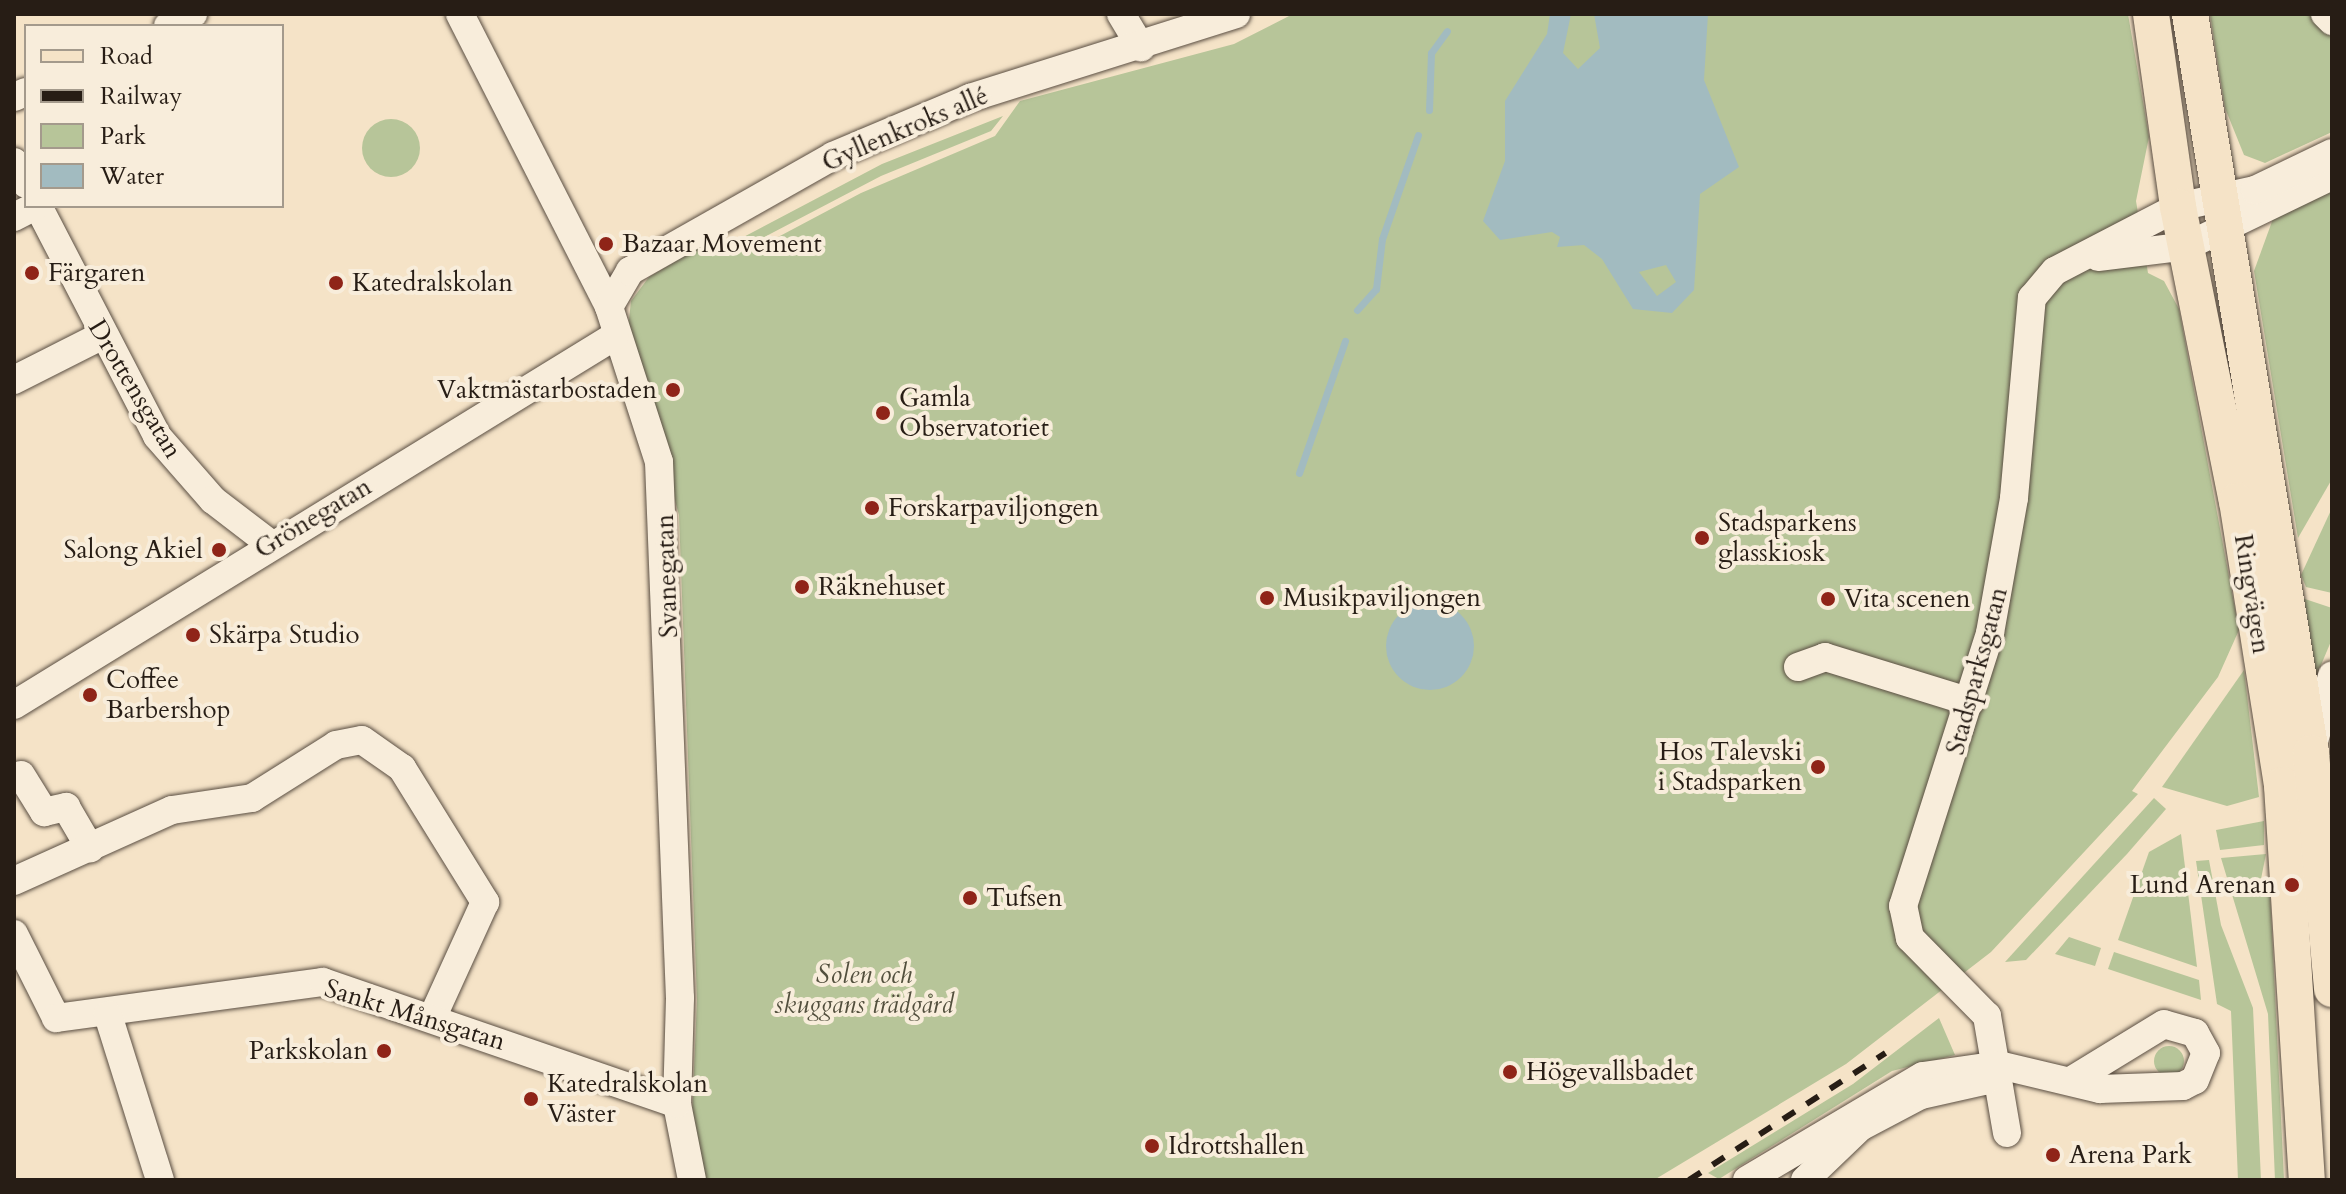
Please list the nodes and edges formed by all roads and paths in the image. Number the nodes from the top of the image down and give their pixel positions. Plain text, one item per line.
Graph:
1 (193, 14) edge
2 (460, 14) edge
3 (1121, 14) edge
4 (1236, 14) edge
5 (2151, 14) edge
6 (2190, 14) edge
7 (2325, 14) edge
8 (2332, 21) edge
9 (172, 24) edge
10 (1141, 47) junction
11 (2332, 153) edge
12 (14, 162) edge
13 (2332, 176) edge
14 (24, 180) edge
15 (2178, 207) junction
16 (33, 208) edge
17 (38, 208) edge
18 (2223, 214) junction
19 (14, 217) edge
20 (2187, 246) junction
21 (2079, 259) junction
22 (609, 307) junction
23 (101, 336) junction
24 (615, 336) junction
25 (14, 380) edge
26 (269, 543) junction
27 (1798, 667) dead end
28 (2332, 676) edge
29 (1970, 702) junction
30 (14, 705) edge
31 (2311, 753) junction
32 (21, 775) dead end
33 (90, 848) junction
34 (14, 881) edge
35 (14, 934) edge
36 (2332, 989) edge
37 (108, 1015) junction
38 (433, 1016) junction
39 (1999, 1065) junction
40 (2074, 1079) dead end
41 (677, 1104) junction
42 (2007, 1133) dead end
43 (160, 1180) edge
44 (692, 1180) edge
45 (1747, 1180) edge
46 (1805, 1180) edge
47 (2307, 1180) edge

1 - 9 street
2 - 22 street, Svanegatan
3 - 10 street
4 - 10 street, Gyllenkroks allé
5 - 15 main road, Ringvägen
6 - 18 main road, Ringvägen
7 - 8 street
10 - 22 street, Gyllenkroks allé
11 - 18 street
12 - 14 street
13 - 18 street
15 - 18 street, Stadsparksgatan
15 - 20 main road, Ringvägen
15 - 21 street, Stadsparksgatan
16 - 19 street
17 - 23 street, Drottensgatan
18 - 20 street, Stadsparksgatan
18 - 31 main road, Ringvägen
20 - 21 street, Stadsparksgatan
20 - 47 main road, Ringvägen
21 - 29 street, Stadsparksgatan
22 - 24 street, Svanegatan
23 - 25 street
23 - 26 street, Drottensgatan
24 - 26 street, Grönegatan
24 - 41 street, Svanegatan
26 - 30 street, Grönegatan
27 - 29 street
28 - 31 street
29 - 39 street, Stadsparksgatan
31 - 36 main road, Ringvägen
32 - 33 street
33 - 34 street
33 - 38 street
35 - 37 street, Sankt Månsgatan
37 - 38 street, Sankt Månsgatan
37 - 43 street
38 - 41 street, Sankt Månsgatan
39 - 40 street
39 - 42 street
39 - 45 street
39 - 46 street
41 - 44 street, Svanegatan

